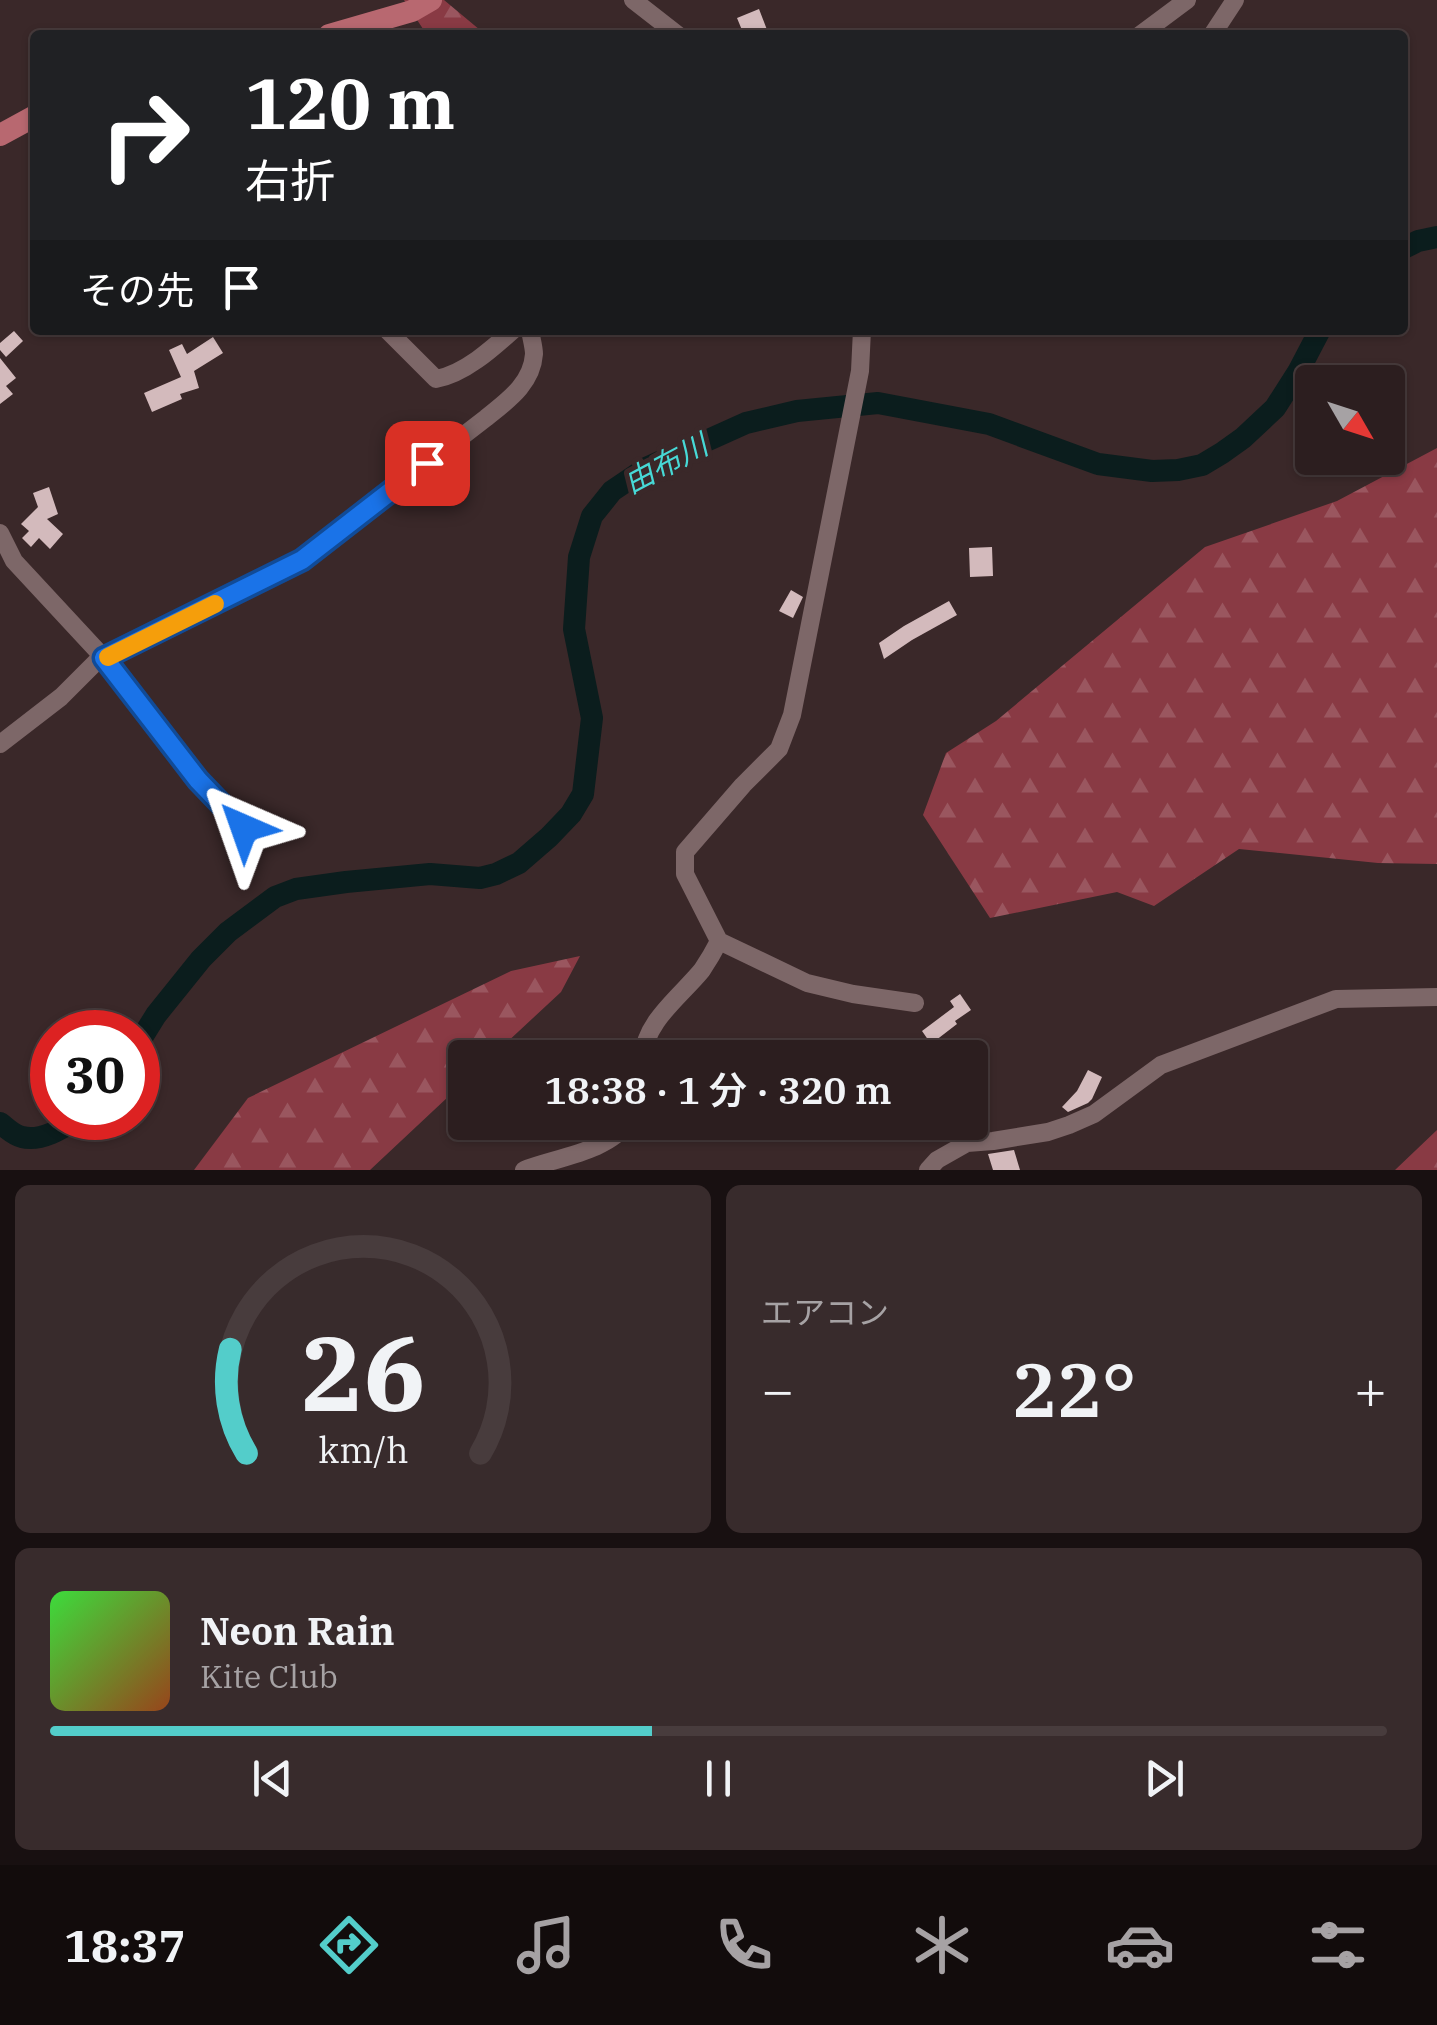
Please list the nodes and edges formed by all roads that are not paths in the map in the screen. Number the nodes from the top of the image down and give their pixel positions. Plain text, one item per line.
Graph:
1 (431, 0) edge
2 (633, 0) edge
3 (1187, 0) edge
4 (1235, 0) edge
5 (346, 30) edge
6 (672, 30) edge
7 (1147, 30) edge
8 (1216, 30) edge
9 (30, 119) edge
10 (0, 135) edge
11 (391, 335) edge
12 (507, 335) edge
13 (531, 335) edge
14 (862, 335) edge
15 (0, 533) edge
16 (103, 657) junction
17 (0, 744) edge
18 (244, 828) dead end
19 (719, 941) junction
20 (1437, 996) edge
21 (915, 1003) dead end
22 (646, 1040) edge
23 (610, 1140) edge
24 (524, 1170) edge
25 (928, 1170) edge

1 - 5 main road
2 - 6 street
3 - 7 street
4 - 8 street
9 - 10 main road
11 - 12 street
13 - 16 street
14 - 19 street
15 - 16 street
16 - 17 street
16 - 18 street
19 - 21 street
19 - 22 street
20 - 25 street
23 - 24 street

